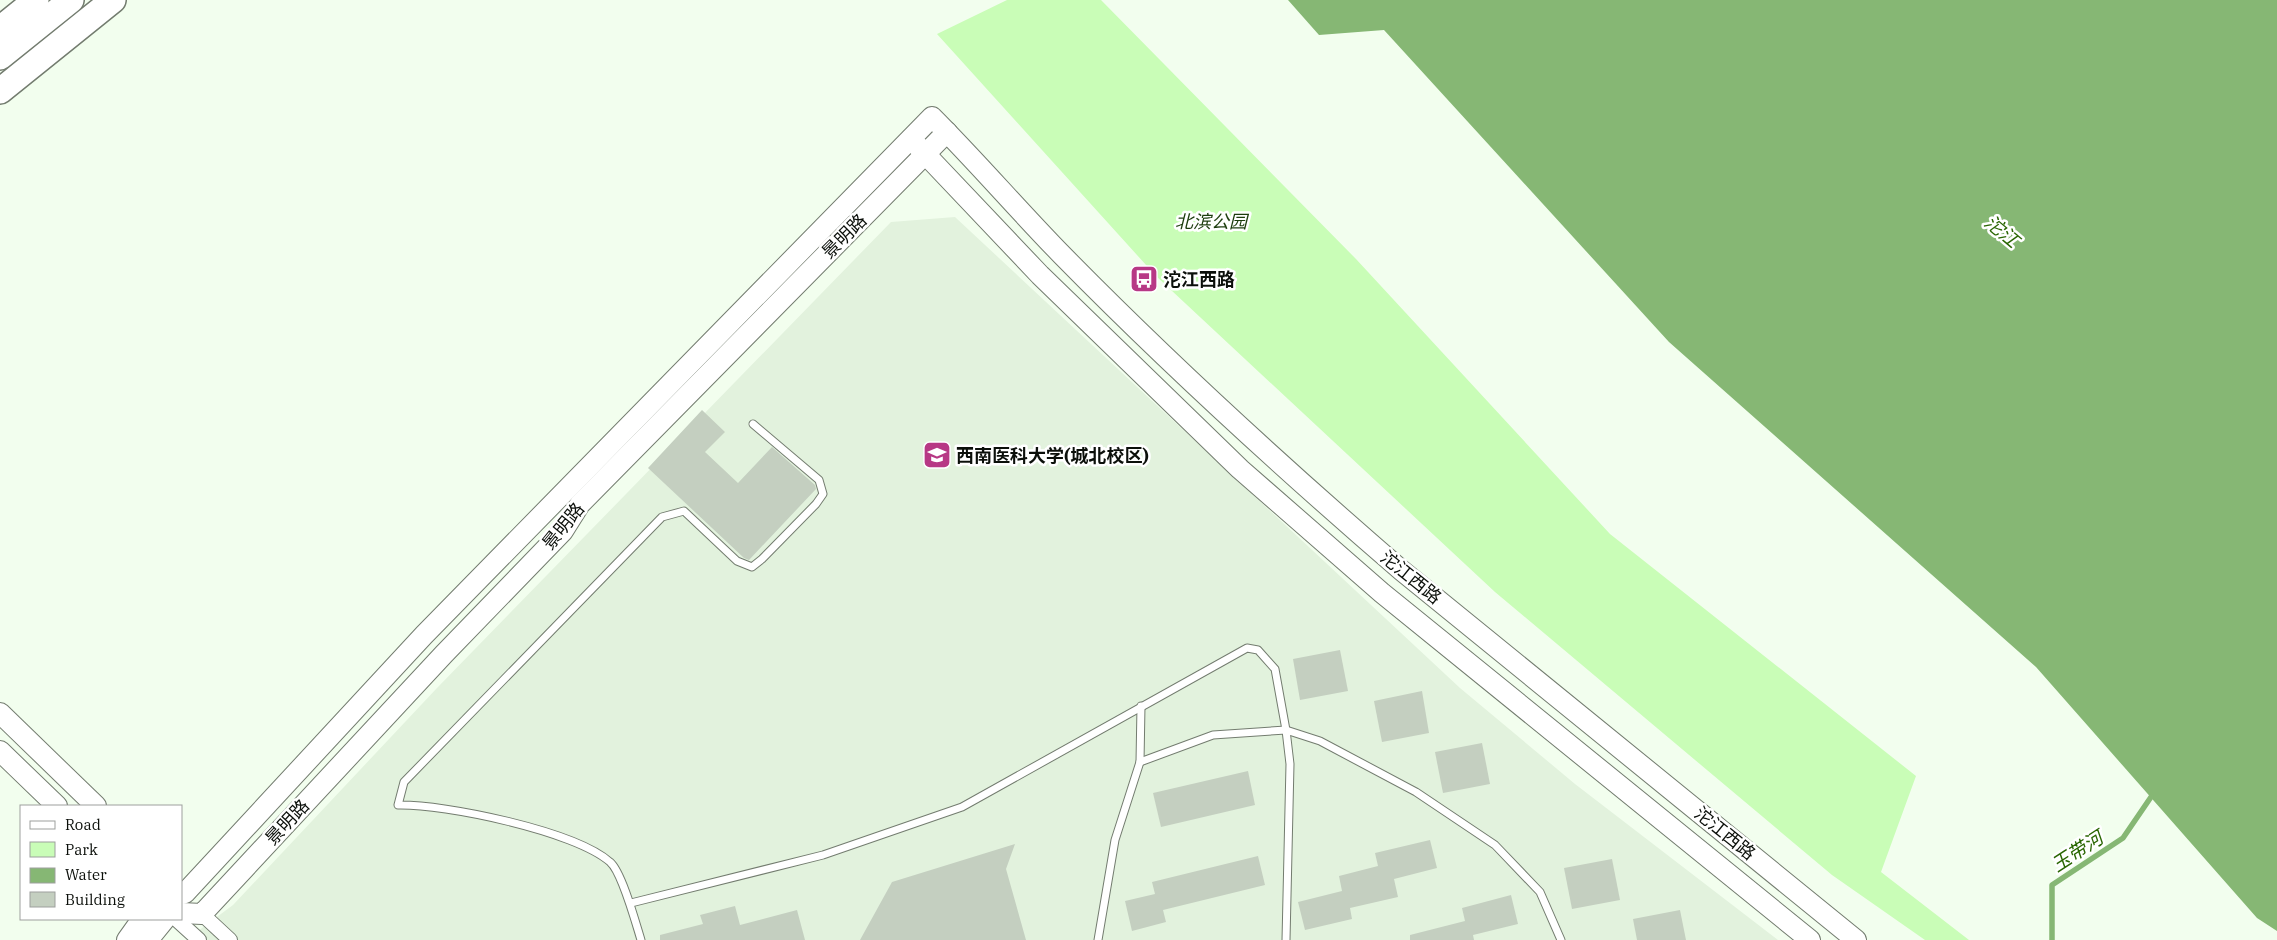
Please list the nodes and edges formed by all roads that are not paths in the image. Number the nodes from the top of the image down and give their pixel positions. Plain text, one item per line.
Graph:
1 (36, 0) edge
2 (71, 0) edge
3 (113, 0) edge
4 (0, 29) edge
5 (0, 57) edge
6 (0, 91) edge
7 (932, 118) joint
8 (947, 132) junction
9 (911, 139) junction
10 (925, 154) junction
11 (753, 424) dead end
12 (1141, 706) junction
13 (0, 713) edge
14 (1286, 730) junction
15 (0, 751) edge
16 (1140, 762) junction
17 (56, 805) edge
18 (95, 805) edge
19 (182, 892) edge
20 (631, 903) junction
21 (182, 913) edge
22 (202, 914) junction
23 (141, 920) edge
24 (164, 920) edge
25 (177, 920) edge
26 (127, 940) edge
27 (148, 940) edge
28 (199, 940) edge
29 (230, 940) edge
30 (641, 940) edge
31 (1098, 940) edge
32 (1286, 940) edge
33 (1561, 940) edge
34 (1810, 940) edge
35 (1856, 940) edge

1 - 4 highway
2 - 5 highway
3 - 6 highway
7 - 8 street, 沱江西路
7 - 9 street, 景明路
8 - 10 street, 景明路
8 - 35 street, 沱江西路
9 - 10 street, 沱江西路
9 - 19 street, 景明路
10 - 22 street, 景明路
10 - 34 street, 沱江西路
11 - 20 lane
12 - 14 lane
12 - 16 lane
12 - 20 lane
13 - 18 street
14 - 16 lane
14 - 32 lane
14 - 33 lane
15 - 17 street
16 - 31 lane
19 - 22 street
20 - 30 lane
21 - 22 street
22 - 29 street
23 - 26 street
24 - 27 street
25 - 28 street

